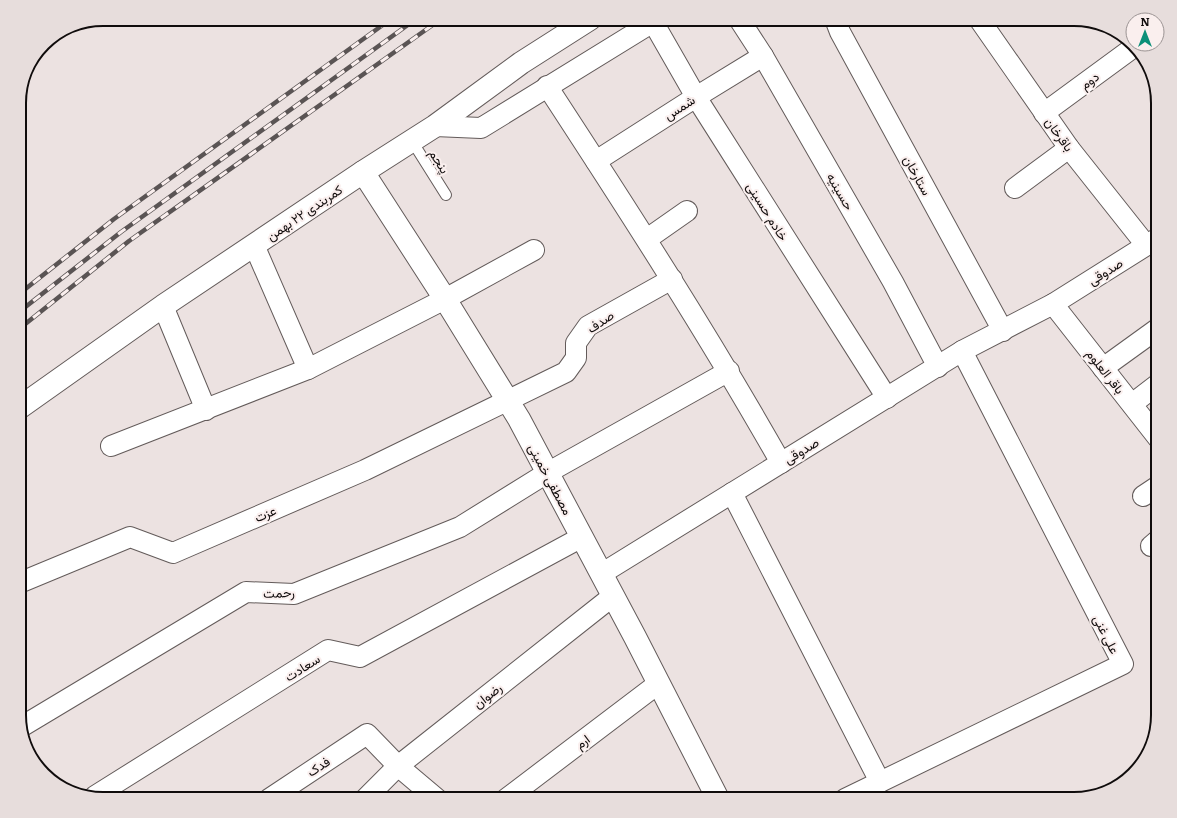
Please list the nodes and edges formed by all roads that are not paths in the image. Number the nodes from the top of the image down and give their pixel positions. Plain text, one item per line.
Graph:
1 (579, 26) edge
2 (646, 26) edge
3 (659, 26) edge
4 (744, 26) edge
5 (838, 26) edge
6 (984, 26) edge
7 (1127, 52) edge
8 (763, 56) junction
9 (547, 86) junction
10 (696, 97) junction
11 (1044, 113) junction
12 (435, 126) junction
13 (412, 141) junction
14 (1069, 148) junction
15 (596, 161) junction
16 (363, 172) junction
17 (1015, 188) dead end
18 (446, 195) dead end
19 (687, 212) dead end
20 (647, 239) junction
21 (1151, 241) edge
22 (1151, 243) edge
23 (254, 245) junction
24 (534, 250) dead end
25 (672, 279) junction
26 (445, 299) junction
27 (1053, 304) junction
28 (163, 306) junction
29 (1003, 331) junction
30 (1151, 333) edge
31 (962, 351) junction
32 (938, 367) junction
33 (1104, 368) junction
34 (308, 369) junction
35 (729, 370) junction
36 (1151, 389) edge
37 (887, 398) junction
38 (507, 401) junction
39 (26, 403) edge
40 (1132, 404) junction
41 (206, 410) junction
42 (1151, 426) edge
43 (111, 446) dead end
44 (780, 463) junction
45 (547, 473) junction
46 (732, 493) junction
47 (582, 538) junction
48 (601, 574) junction
49 (26, 580) edge
50 (613, 596) junction
51 (659, 683) junction
52 (26, 724) edge
53 (398, 766) junction
54 (880, 782) junction
55 (102, 792) edge
56 (280, 792) edge
57 (372, 792) edge
58 (429, 792) edge
59 (515, 792) edge
60 (714, 792) edge
61 (859, 792) edge

1 - 12 street, کمربندی ۲۲ بهمن
2 - 9 street
3 - 10 street, خادم حسینی
4 - 8 street, حسینیه
5 - 29 street, ستارخان
6 - 11 street, باقرخان
7 - 11 street, دوم
8 - 10 street, شمس
8 - 32 street, حسینیه
9 - 12 street
9 - 15 street
10 - 15 street, شمس
10 - 37 street, خادم حسینی
11 - 14 street, باقرخان
12 - 13 street, کمربندی ۲۲ بهمن
13 - 16 street, کمربندی ۲۲ بهمن
13 - 18 lane, پنجم
14 - 17 street
14 - 21 street, باقرخان
15 - 20 street
16 - 23 street, کمربندی ۲۲ بهمن
16 - 26 street, مصطفی خمینی
19 - 20 street
20 - 25 street
22 - 27 street, صدوقی
23 - 28 street, کمربندی ۲۲ بهمن
23 - 34 street
24 - 26 street
25 - 35 street
25 - 38 street, صدف
26 - 34 street
26 - 38 street, مصطفی خمینی
27 - 29 street, صدوقی
27 - 33 street, باقر العلوم
28 - 39 street, کمربندی ۲۲ بهمن
28 - 41 street
29 - 31 street, صدوقی
30 - 33 street
31 - 32 street, صدوقی
31 - 54 street, علی غنی
32 - 37 street, صدوقی
33 - 40 street, باقر العلوم
34 - 41 street
35 - 44 street
35 - 45 street, رحمت
36 - 40 street
37 - 44 street, صدوقی
38 - 45 street, مصطفی خمینی
38 - 49 street, عزت
40 - 42 street, باقر العلوم
41 - 43 street
44 - 46 street, صدوقی
45 - 47 street, مصطفی خمینی
45 - 52 street, رحمت
46 - 48 street, صدوقی
46 - 54 street
47 - 48 street, مصطفی خمینی
47 - 55 street, سعادت
48 - 50 street, مصطفی خمینی
50 - 51 street, مصطفی خمینی
50 - 53 street, رضوان
51 - 59 street, ارم
51 - 60 street, مصطفی خمینی
53 - 56 street, فدک
53 - 57 street, رضوان
53 - 58 street
54 - 61 street, علی غنی

